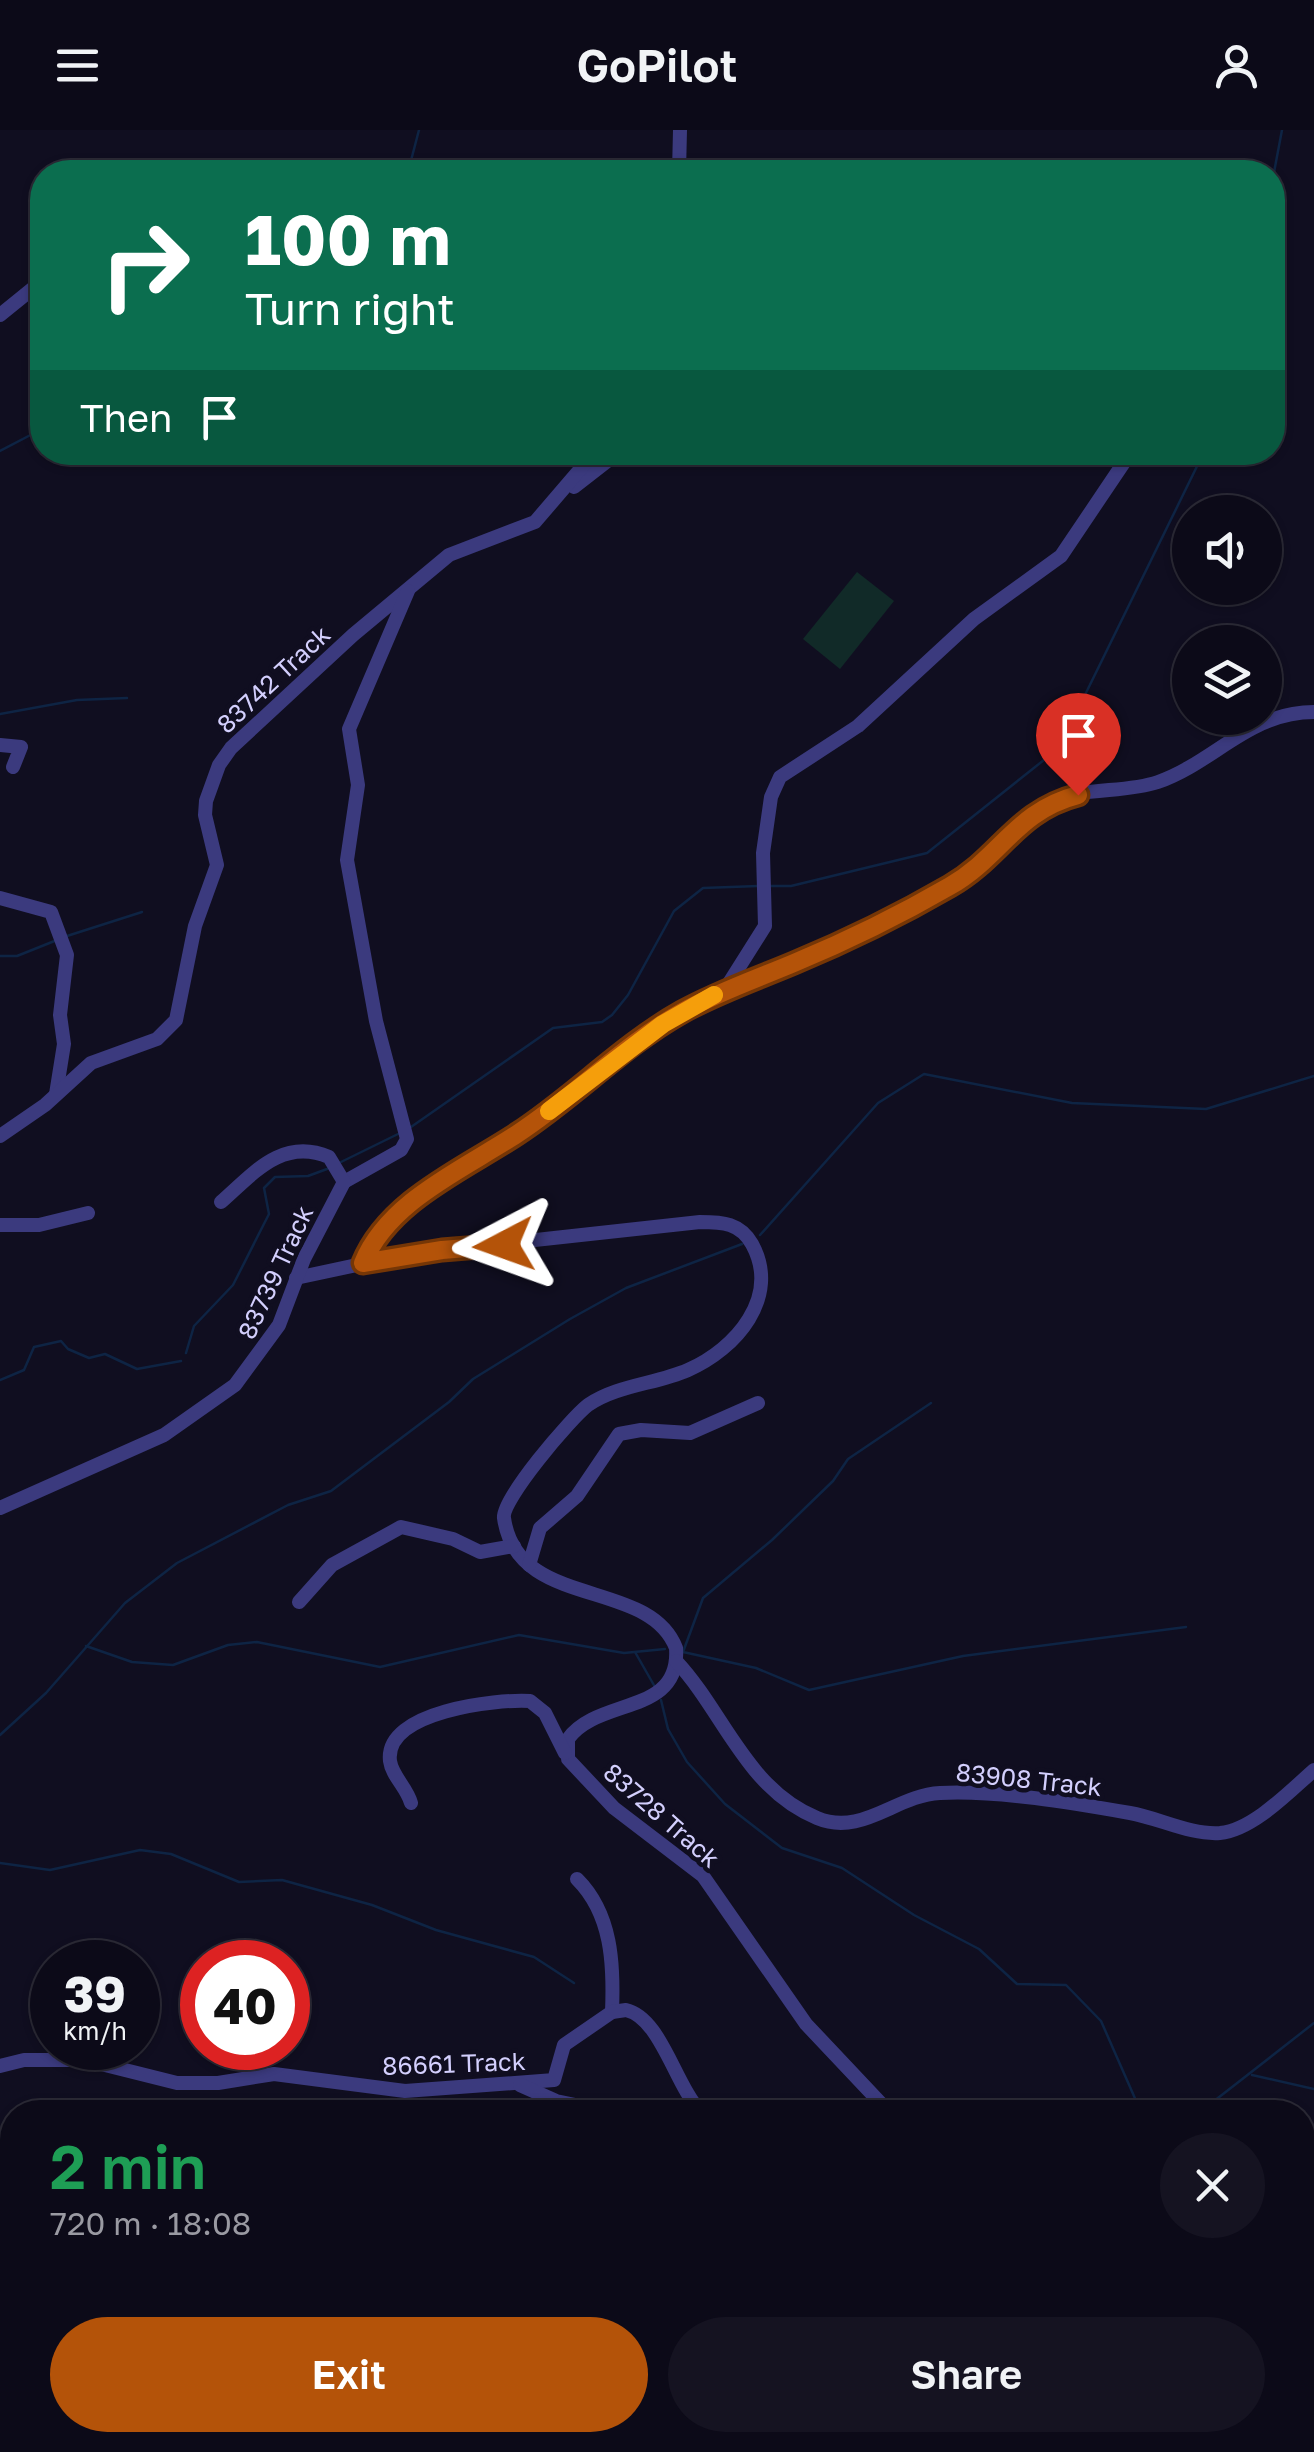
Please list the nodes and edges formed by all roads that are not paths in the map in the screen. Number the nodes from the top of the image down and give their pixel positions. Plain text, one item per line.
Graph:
1 (680, 130) edge
2 (679, 160) edge
3 (30, 290) edge
4 (0, 314) edge
5 (575, 465) edge
6 (585, 465) edge
7 (603, 465) edge
8 (1122, 465) edge
9 (570, 484) junction
10 (408, 591) junction
11 (1314, 712) edge
12 (0, 746) edge
13 (13, 767) dead end
14 (0, 898) edge
15 (724, 992) junction
16 (56, 1094) junction
17 (0, 1136) edge
18 (344, 1182) junction
19 (221, 1202) dead end
20 (88, 1213) dead end
21 (0, 1224) edge
22 (363, 1263) junction
23 (296, 1278) junction
24 (758, 1403) dead end
25 (0, 1508) edge
26 (514, 1546) junction
27 (528, 1565) junction
28 (299, 1602) dead end
29 (676, 1661) junction
30 (566, 1753) junction
31 (1314, 1770) edge
32 (411, 1804) dead end
33 (577, 1878) dead end
34 (612, 2012) junction
35 (0, 2066) edge
36 (519, 2084) junction
37 (554, 2100) edge
38 (692, 2100) edge
39 (878, 2100) edge

1 - 2 street
3 - 4 street
5 - 9 street
6 - 9 street, 83742 Track
7 - 9 street
8 - 15 street
9 - 10 street, 83742 Track
10 - 16 street, 83742 Track
10 - 18 street
11 - 15 street
12 - 13 street
14 - 16 street
15 - 22 street
16 - 17 street, 83742 Track
18 - 19 street
18 - 23 street, 83739 Track
20 - 21 street
22 - 23 street
22 - 26 street
23 - 25 street, 83739 Track
24 - 27 street
26 - 27 street
26 - 28 street
27 - 29 street
29 - 30 street
29 - 31 street, 83908 Track
30 - 32 street, 83728 Track
30 - 39 street, 83728 Track
33 - 34 street
34 - 36 street, 86661 Track
34 - 38 street
35 - 36 street, 86661 Track
36 - 37 street

